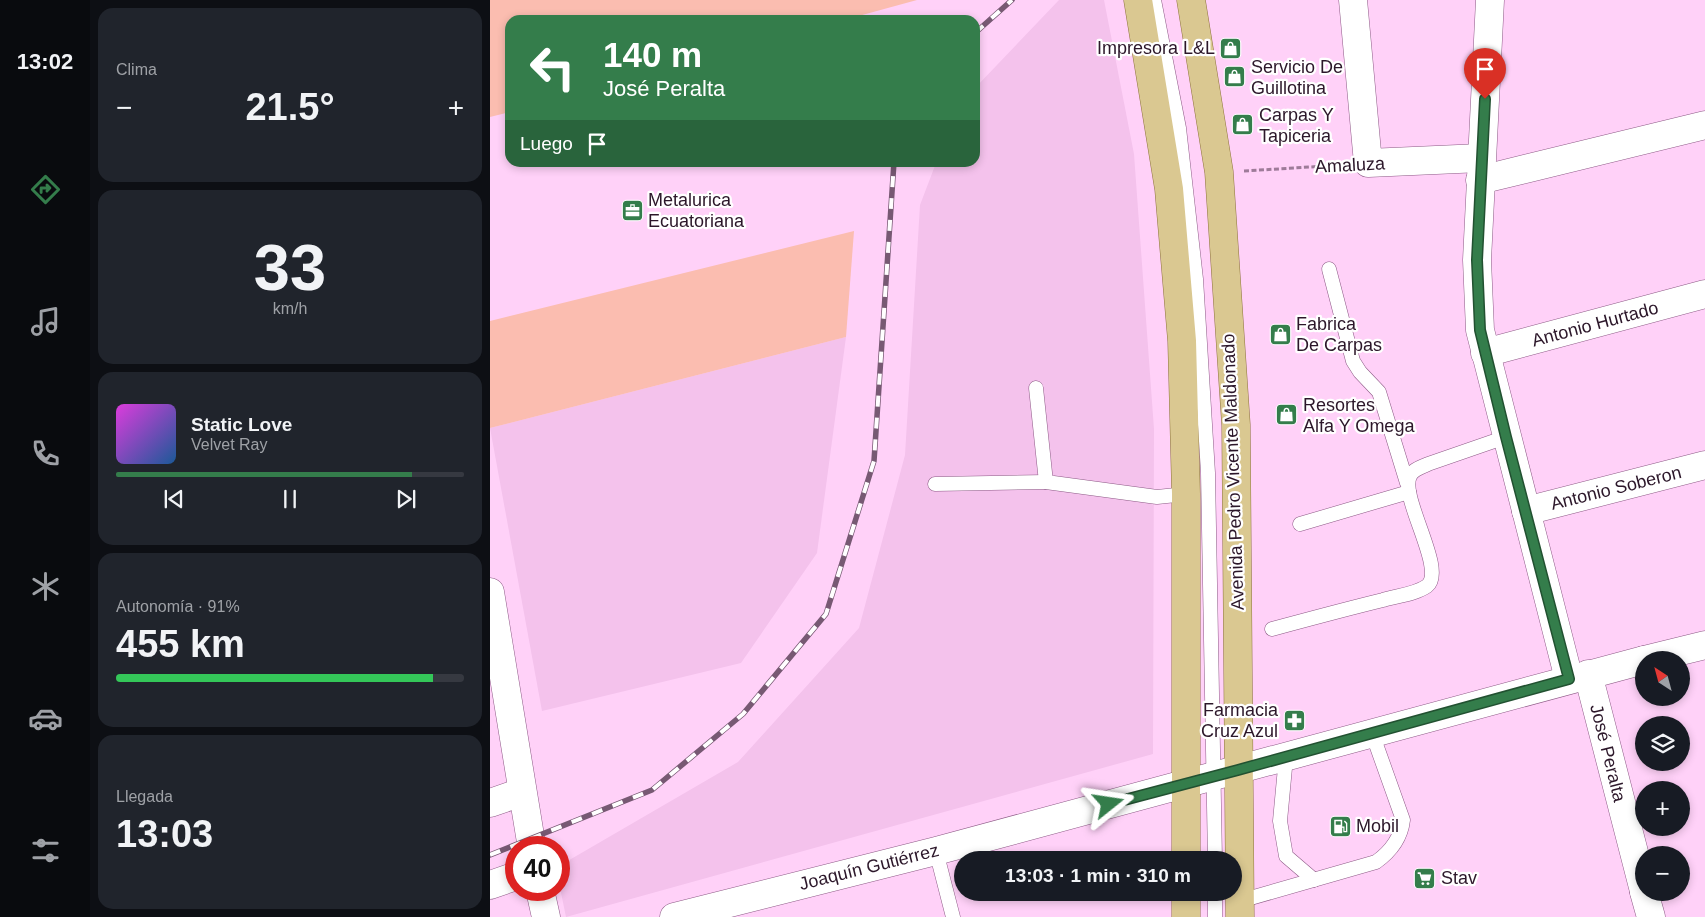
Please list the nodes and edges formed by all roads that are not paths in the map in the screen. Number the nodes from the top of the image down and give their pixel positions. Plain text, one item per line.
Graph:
1 (1138, 0) edge
2 (1154, 0) edge
3 (1184, 0) edge
4 (1192, 0) edge
5 (1353, 0) edge
6 (1490, 0) edge
7 (1705, 125) edge
8 (1481, 169) junction
9 (1329, 269) dead end
10 (1705, 294) edge
11 (1485, 353) junction
12 (1036, 388) dead end
13 (1506, 437) junction
14 (1705, 465) edge
15 (1046, 482) junction
16 (935, 484) dead end
17 (1408, 487) junction
18 (1186, 494) junction
19 (1526, 511) junction
20 (1300, 524) dead end
21 (490, 592) edge
22 (1272, 629) dead end
23 (1705, 645) edge
24 (1681, 651) edge
25 (1635, 662) edge
26 (1578, 677) junction
27 (1372, 733) junction
28 (1286, 757) junction
29 (1227, 773) junction
30 (1186, 783) junction
31 (522, 792) junction
32 (490, 803) edge
33 (530, 836) edge
34 (936, 850) junction
35 (1186, 851) edge
36 (1216, 851) edge
37 (1229, 851) edge
38 (1635, 863) edge
39 (505, 880) edge
40 (1314, 880) junction
41 (490, 885) edge
42 (542, 901) edge
43 (1186, 901) edge
44 (1215, 901) edge
45 (1646, 901) edge
46 (1235, 907) edge
47 (719, 911) edge
48 (546, 917) edge
49 (674, 917) edge
50 (953, 917) edge
51 (1186, 917) edge
52 (1215, 917) edge
53 (1650, 917) edge

1 - 18 main road
2 - 29 lane
3 - 29 lane
4 - 29 main road, Avenida Pedro Vicente Maldonado
5 - 8 street, Amaluza
6 - 8 street, José Peralta
7 - 8 street, Amaluza
8 - 11 street, José Peralta
9 - 17 lane
10 - 11 street, Antonio Hurtado
11 - 13 street, José Peralta
12 - 15 lane
13 - 17 lane
13 - 19 street, José Peralta
14 - 19 street, Antonio Soberon
15 - 16 lane
15 - 18 lane
17 - 20 lane
17 - 22 lane
18 - 30 main road
19 - 26 street, José Peralta
21 - 31 street
23 - 24 street, Joaquín Gutiérrez
25 - 26 street, Joaquín Gutiérrez
26 - 27 street, Joaquín Gutiérrez
26 - 38 street, José Peralta
27 - 28 street, Joaquín Gutiérrez
27 - 40 lane
28 - 29 street, Joaquín Gutiérrez
28 - 40 lane
29 - 30 street, Joaquín Gutiérrez
29 - 36 lane
29 - 37 lane
29 - 46 main road, Avenida Pedro Vicente Maldonado
30 - 34 street, Joaquín Gutiérrez
30 - 35 main road
31 - 32 street
31 - 33 street
34 - 47 street, Joaquín Gutiérrez
34 - 50 lane
39 - 41 street
40 - 46 lane
42 - 48 street
43 - 51 main road
44 - 52 lane
45 - 53 street, José Peralta
47 - 49 street, Joaquín Gutiérrez

